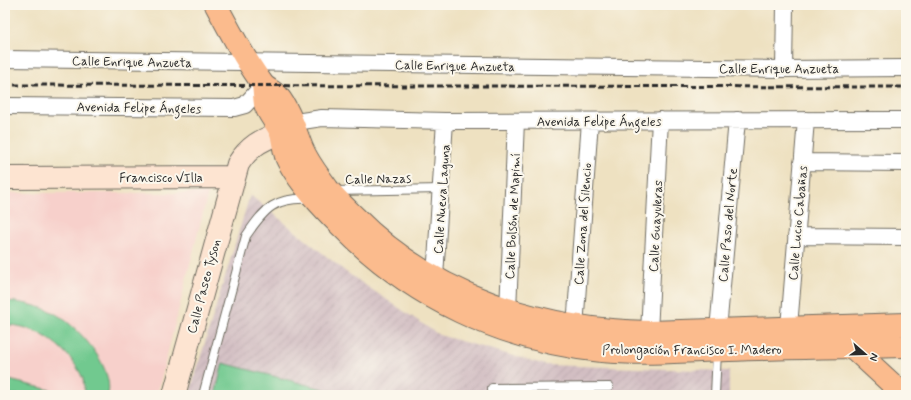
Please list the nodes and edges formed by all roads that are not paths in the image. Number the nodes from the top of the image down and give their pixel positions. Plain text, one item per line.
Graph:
1 (216, 5) edge
2 (786, 5) edge
3 (5, 59) edge
4 (248, 62) junction
5 (906, 68) edge
6 (784, 69) junction
7 (263, 85) junction
8 (5, 106) edge
9 (660, 120) junction
10 (737, 120) junction
11 (806, 120) junction
12 (906, 120) edge
13 (445, 121) junction
14 (516, 121) junction
15 (590, 121) junction
16 (288, 129) junction
17 (802, 162) junction
18 (906, 163) edge
19 (233, 177) junction
20 (5, 178) edge
21 (442, 189) junction
22 (320, 196) junction
23 (796, 236) junction
24 (906, 237) edge
25 (435, 277) junction
26 (508, 310) junction
27 (906, 324) edge
28 (574, 327) junction
29 (789, 327) junction
30 (649, 332) junction
31 (718, 340) junction
32 (906, 346) edge
33 (852, 347) junction
34 (609, 387) dead end
35 (174, 395) edge
36 (203, 395) edge
37 (492, 395) edge
38 (715, 395) edge
39 (904, 395) edge

1 - 4 main road, Prolongación Francisco I. Madero
2 - 6 street
3 - 4 street, Calle Enrique Anzueta
4 - 6 street, Calle Enrique Anzueta
4 - 7 main road, Prolongación Francisco I. Madero
5 - 6 street, Calle Enrique Anzueta
7 - 8 street, Avenida Felipe Ángeles
7 - 16 main road, Prolongación Francisco I. Madero
9 - 10 street, Avenida Felipe Ángeles
9 - 15 street, Avenida Felipe Ángeles
9 - 30 street, Calle Guayuleras
10 - 11 street, Avenida Felipe Ángeles
10 - 31 street, Calle Paso del Norte
11 - 12 street, Avenida Felipe Ángeles
11 - 17 street, Calle Lucio Cabañas
13 - 14 street, Avenida Felipe Ángeles
13 - 16 street, Avenida Felipe Ángeles
13 - 21 street, Calle Nueva Laguna
14 - 15 street, Avenida Felipe Ángeles
14 - 26 street, Calle Bolsón de Mapimí
15 - 28 street, Calle Zona del Silencio
16 - 19 street
16 - 22 main road, Prolongación Francisco I. Madero
17 - 18 street
17 - 23 street, Calle Lucio Cabañas
19 - 20 street, Francisco VIlla
19 - 35 street, Calle Paseo Tyson
21 - 22 lane, Calle Nazas
21 - 25 street, Calle Nueva Laguna
22 - 25 main road, Prolongación Francisco I. Madero
22 - 31 main road, Prolongación Francisco I. Madero
22 - 36 lane, Calle Nazas
23 - 24 street
23 - 29 street, Calle Lucio Cabañas
25 - 26 main road, Prolongación Francisco I. Madero
26 - 28 main road, Prolongación Francisco I. Madero
27 - 29 main road, Prolongación Francisco I. Madero
28 - 30 main road, Prolongación Francisco I. Madero
29 - 31 main road, Prolongación Francisco I. Madero
30 - 31 main road, Prolongación Francisco I. Madero
31 - 33 main road, Prolongación Francisco I. Madero
31 - 38 lane
32 - 33 main road, Prolongación Francisco I. Madero
33 - 39 main road
34 - 37 lane

